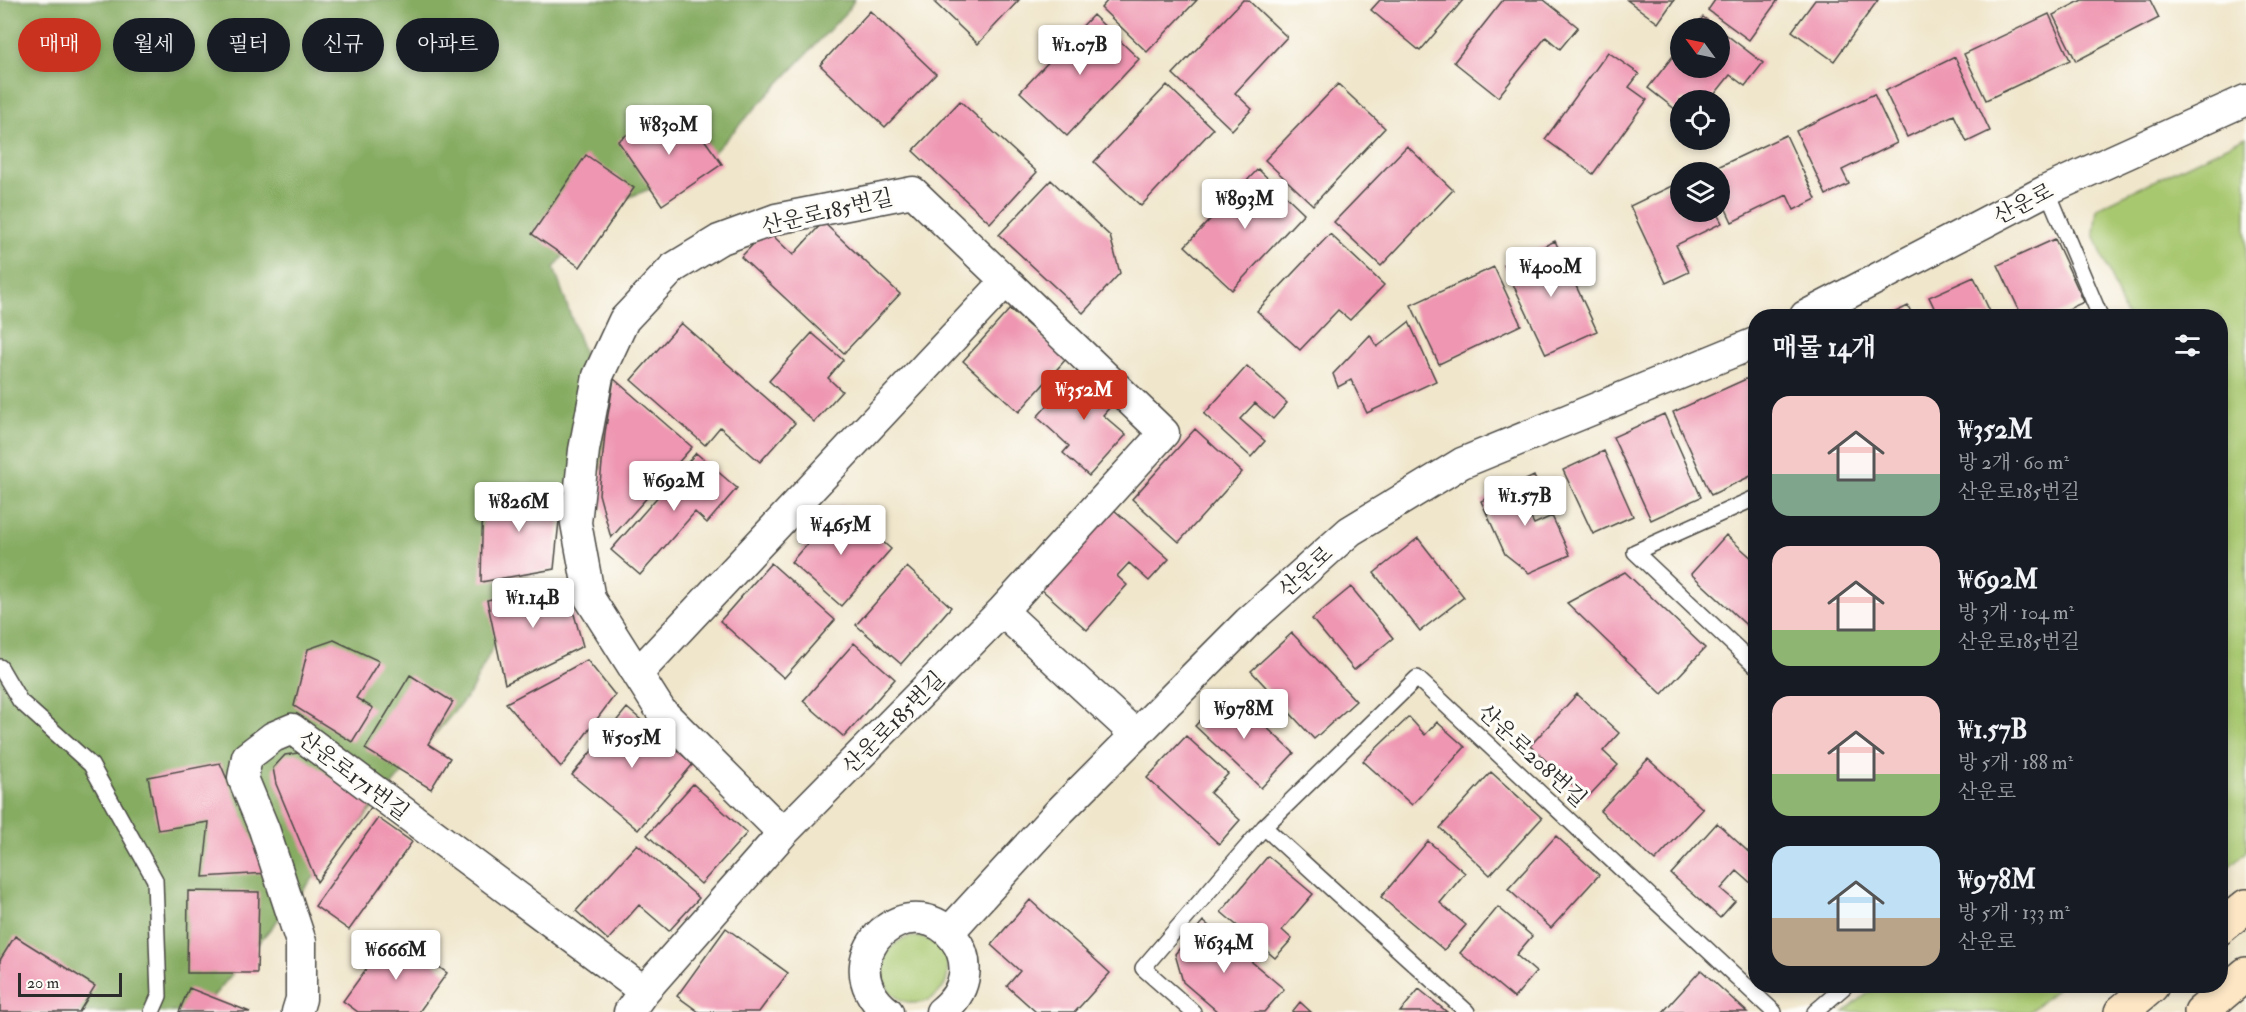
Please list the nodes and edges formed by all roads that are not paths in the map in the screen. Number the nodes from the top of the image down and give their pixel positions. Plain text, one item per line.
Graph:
1 (2246, 100) edge
2 (2047, 190) junction
3 (1006, 280) junction
4 (1819, 309) edge
5 (2097, 309) edge
6 (1748, 346) edge
7 (1748, 501) edge
8 (1002, 611) junction
9 (1748, 657) edge
10 (0, 667) edge
11 (638, 673) junction
12 (1136, 735) junction
13 (1264, 827) junction
14 (783, 833) junction
15 (2246, 906) edge
16 (711, 914) joint
17 (2228, 921) edge
18 (949, 932) junction
19 (2246, 974) edge
20 (1748, 988) edge
21 (2228, 989) edge
22 (1754, 993) edge
23 (1837, 993) edge
24 (2144, 993) edge
25 (2224, 993) edge
26 (637, 1001) edge
27 (952, 1009) edge
28 (882, 1010) edge
29 (152, 1012) edge
30 (297, 1012) edge
31 (1193, 1012) edge
32 (1467, 1012) edge
33 (1774, 1012) edge
34 (1815, 1012) edge
35 (2121, 1012) edge
36 (2201, 1012) edge

1 - 2 street, 산운로
2 - 4 street, 산운로
2 - 5 lane
3 - 8 street, 산운로185번길
3 - 11 street
3 - 11 street, 산운로185번길
6 - 12 street, 산운로
7 - 9 lane
8 - 12 street
8 - 14 street, 산운로185번길
10 - 29 lane
11 - 14 street, 산운로185번길
12 - 18 street, 산운로
13 - 20 lane, 산운로208번길
13 - 31 lane, 산운로208번길
13 - 32 lane
14 - 16 street, 산운로185번길
15 - 17 main road
16 - 26 street, 산운로171번길
18 - 27 street
18 - 28 street
19 - 21 main road
22 - 33 lane, 산운로208번길
23 - 34 lane
24 - 35 main road
25 - 36 main road
26 - 30 street, 산운로171번길

